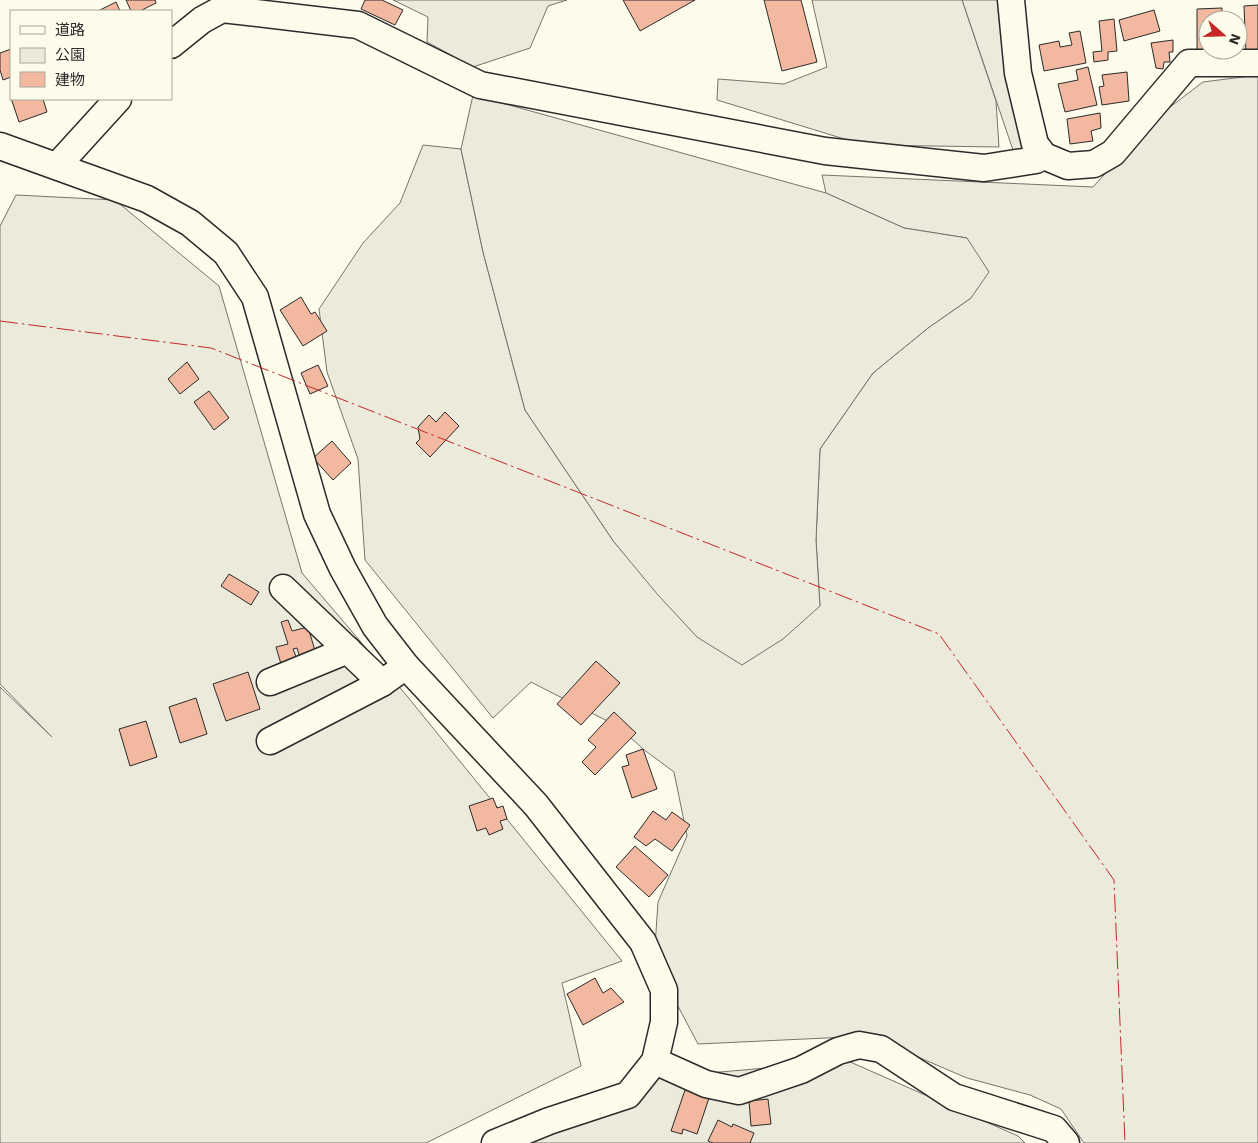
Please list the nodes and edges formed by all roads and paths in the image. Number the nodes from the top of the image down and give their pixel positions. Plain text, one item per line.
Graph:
1 (1011, 0) edge
2 (172, 44) edge
3 (1258, 63) edge
4 (117, 100) edge
5 (0, 146) edge
6 (1036, 160) dead end
7 (58, 166) junction
8 (283, 588) dead end
9 (348, 650) junction
10 (406, 666) junction
11 (270, 682) dead end
12 (382, 683) junction
13 (270, 741) dead end
14 (655, 1061) junction
15 (495, 1143) edge
16 (1066, 1143) edge

1 - 3 street
2 - 6 street
4 - 7 street
5 - 7 street
7 - 10 street
8 - 9 street
9 - 11 street
9 - 12 street
10 - 12 street
10 - 14 street
12 - 13 street
14 - 15 street
14 - 16 street

